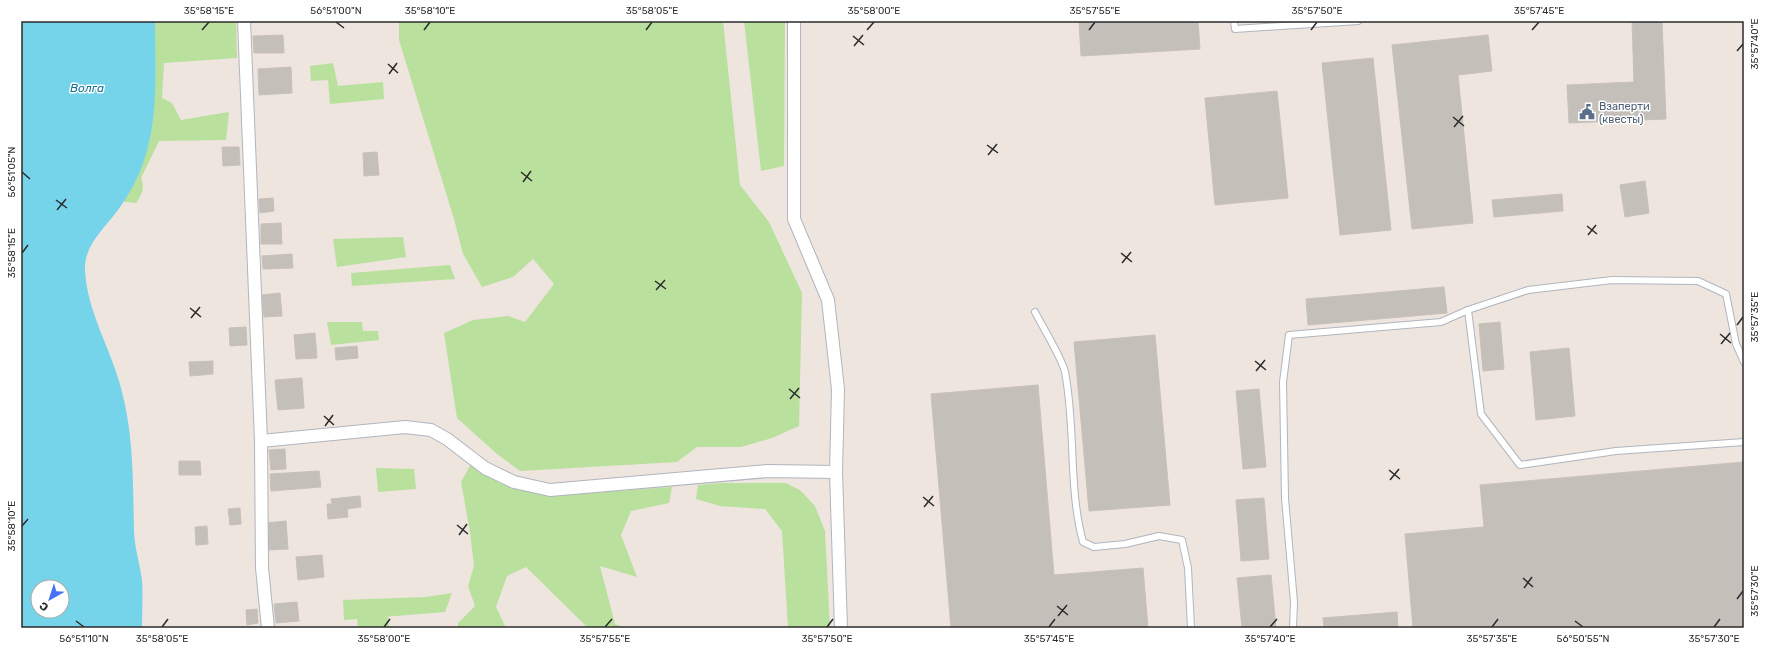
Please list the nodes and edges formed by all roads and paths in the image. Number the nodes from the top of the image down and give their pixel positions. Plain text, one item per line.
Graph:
1 (244, 21) edge
2 (794, 21) edge
3 (1234, 21) edge
4 (1358, 21) edge
5 (1468, 310) junction
6 (1035, 312) dead end
7 (1744, 362) edge
8 (261, 441) junction
9 (1744, 442) edge
10 (836, 472) junction
11 (268, 628) edge
12 (841, 628) edge
13 (1191, 628) edge
14 (1293, 628) edge

1 - 8 street
2 - 10 street
3 - 4 lane
5 - 7 lane
5 - 9 lane
5 - 14 lane
6 - 13 lane
8 - 10 street
8 - 11 street
10 - 12 street

